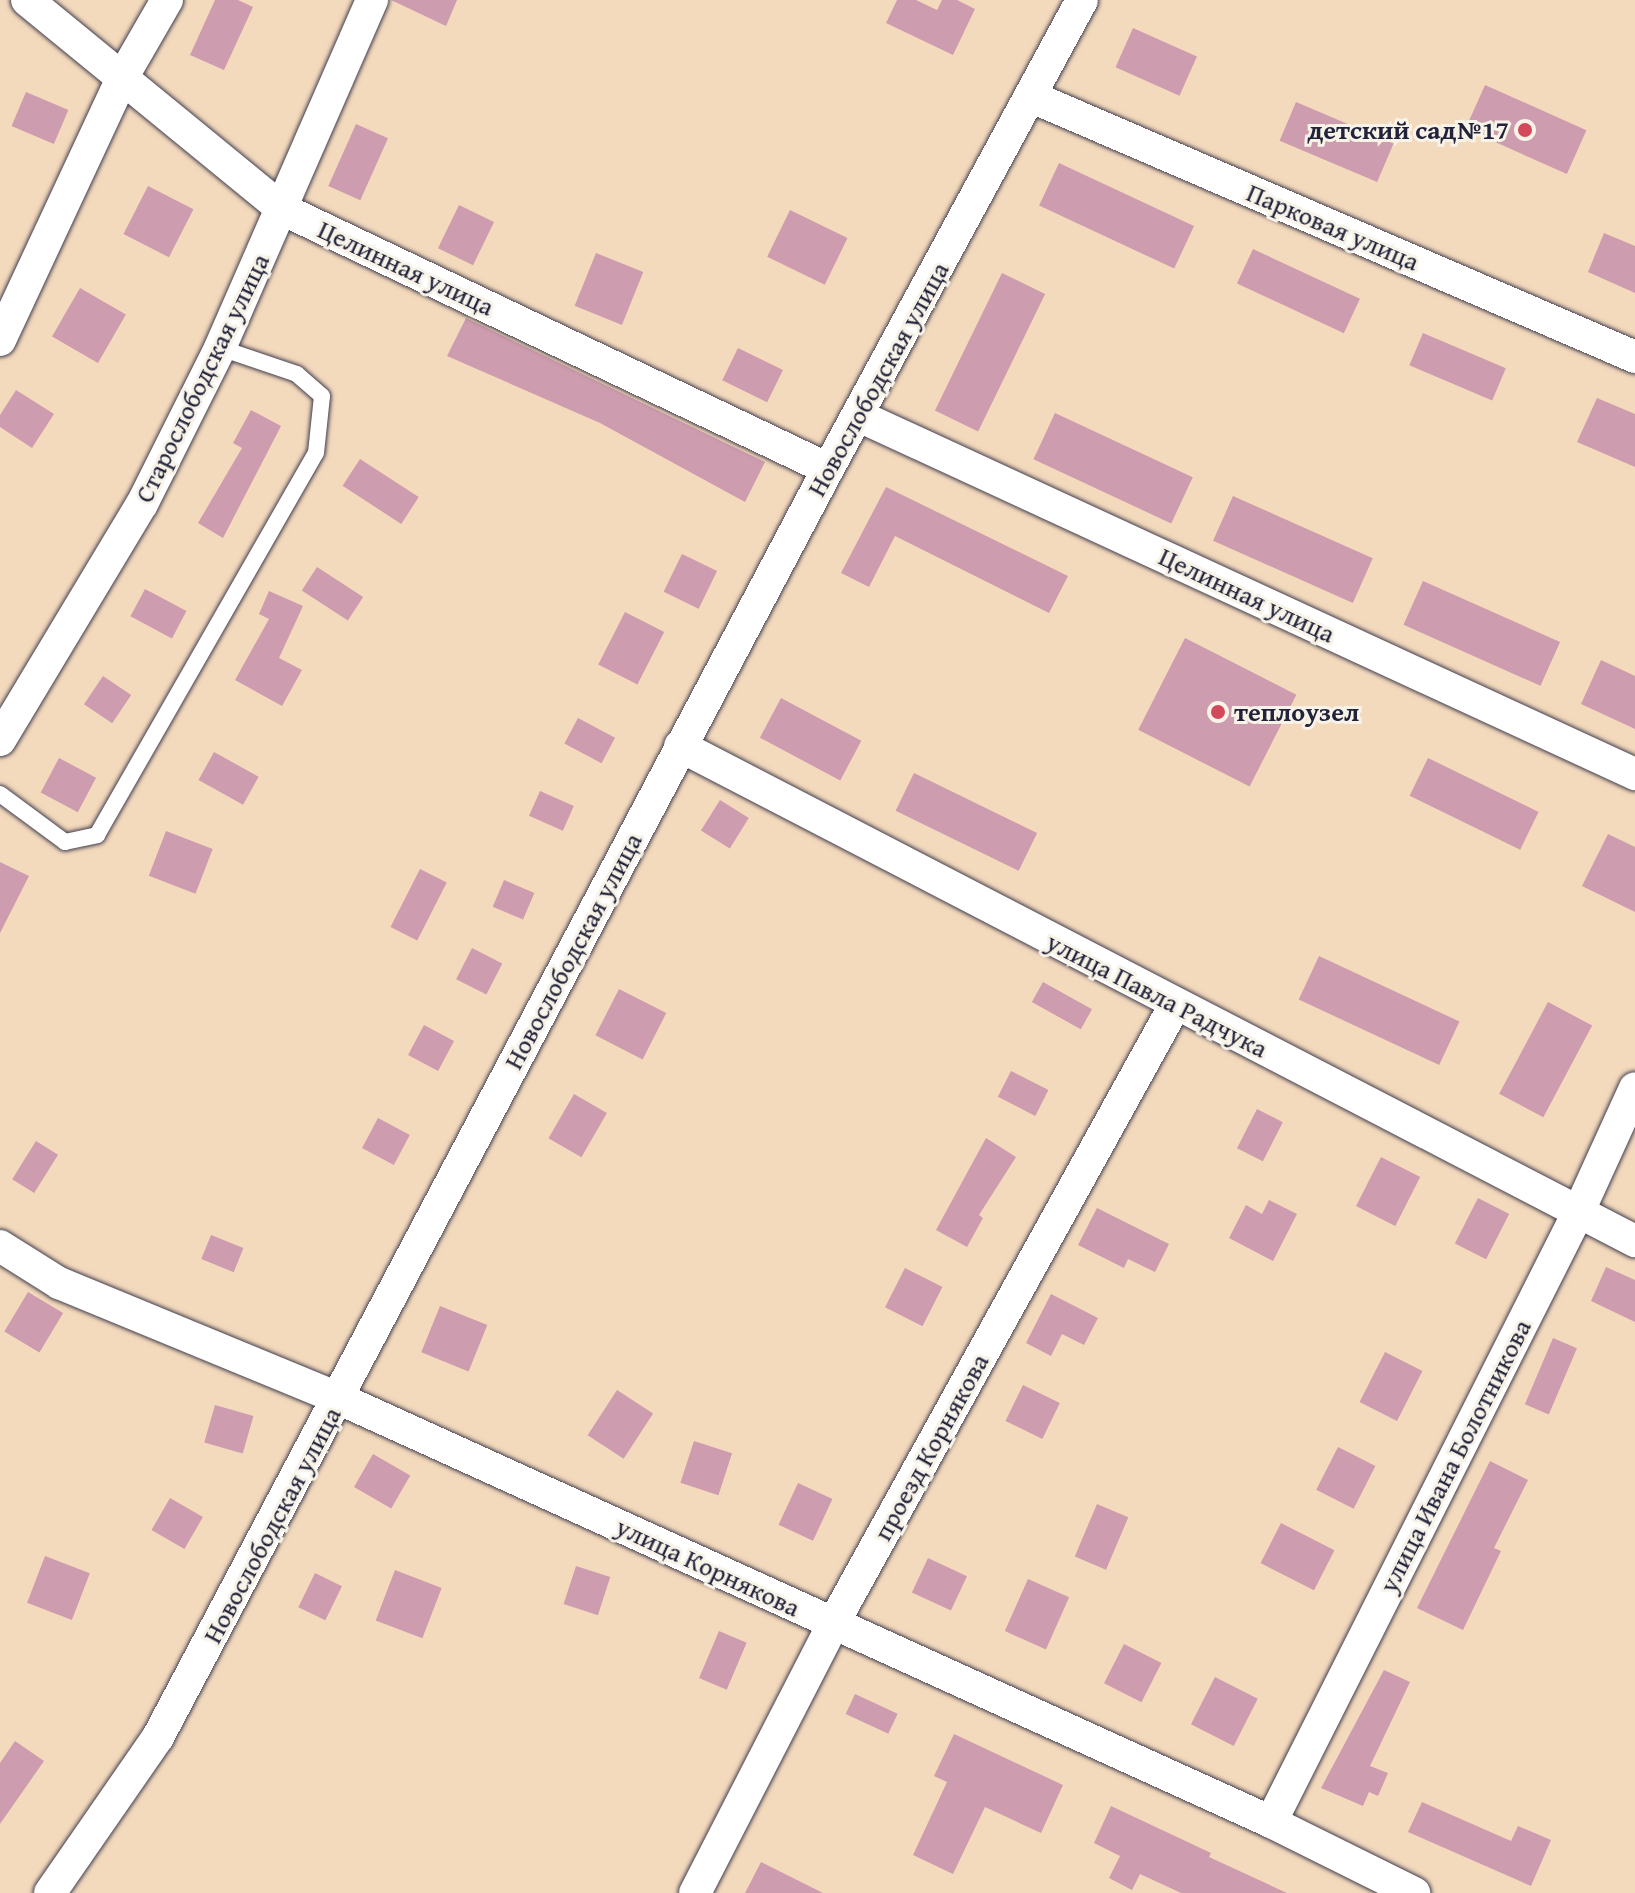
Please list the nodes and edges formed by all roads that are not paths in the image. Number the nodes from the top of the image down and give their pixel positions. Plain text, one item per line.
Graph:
1 (27, 0) edge
2 (167, 0) edge
3 (372, 0) edge
4 (1082, 0) edge
5 (122, 78) junction
6 (1032, 97) junction
7 (282, 209) junction
8 (0, 340) edge
9 (220, 348) junction
10 (1635, 357) edge
11 (859, 416) junction
12 (828, 469) junction
13 (0, 740) edge
14 (680, 746) junction
15 (1635, 774) edge
16 (0, 794) edge
17 (1175, 1005) junction
18 (1635, 1088) edge
19 (1578, 1213) junction
20 (1635, 1241) edge
21 (0, 1246) edge
22 (340, 1399) junction
23 (833, 1624) junction
24 (1271, 1822) junction
25 (50, 1893) edge
26 (695, 1893) edge
27 (1414, 1893) edge

1 - 5 street, Целинная улица
2 - 5 street
3 - 7 street, Старослободская улица
4 - 6 street, Новослободская улица
5 - 7 street, Целинная улица
5 - 8 street
6 - 10 street, Парковая улица
6 - 11 street, Новослободская улица
7 - 9 street, Старослободская улица
7 - 12 street, Целинная улица
9 - 13 street, Старослободская улица
9 - 16 lane
11 - 12 street, Новослободская улица
11 - 15 street, Целинная улица
12 - 14 street, Новослободская улица
14 - 17 street, улица Павла Радчука
14 - 22 street, Новослободская улица
17 - 19 street, улица Павла Радчука
17 - 23 street, проезд Корнякова
18 - 19 street, улица Ивана Болотникова
19 - 20 street, улица Павла Радчука
19 - 24 street, улица Ивана Болотникова
21 - 22 street, улица Корнякова
22 - 23 street, улица Корнякова
22 - 25 street, Новослободская улица
23 - 24 street, улица Корнякова
23 - 26 street, проезд Корнякова
24 - 27 street, улица Корнякова

